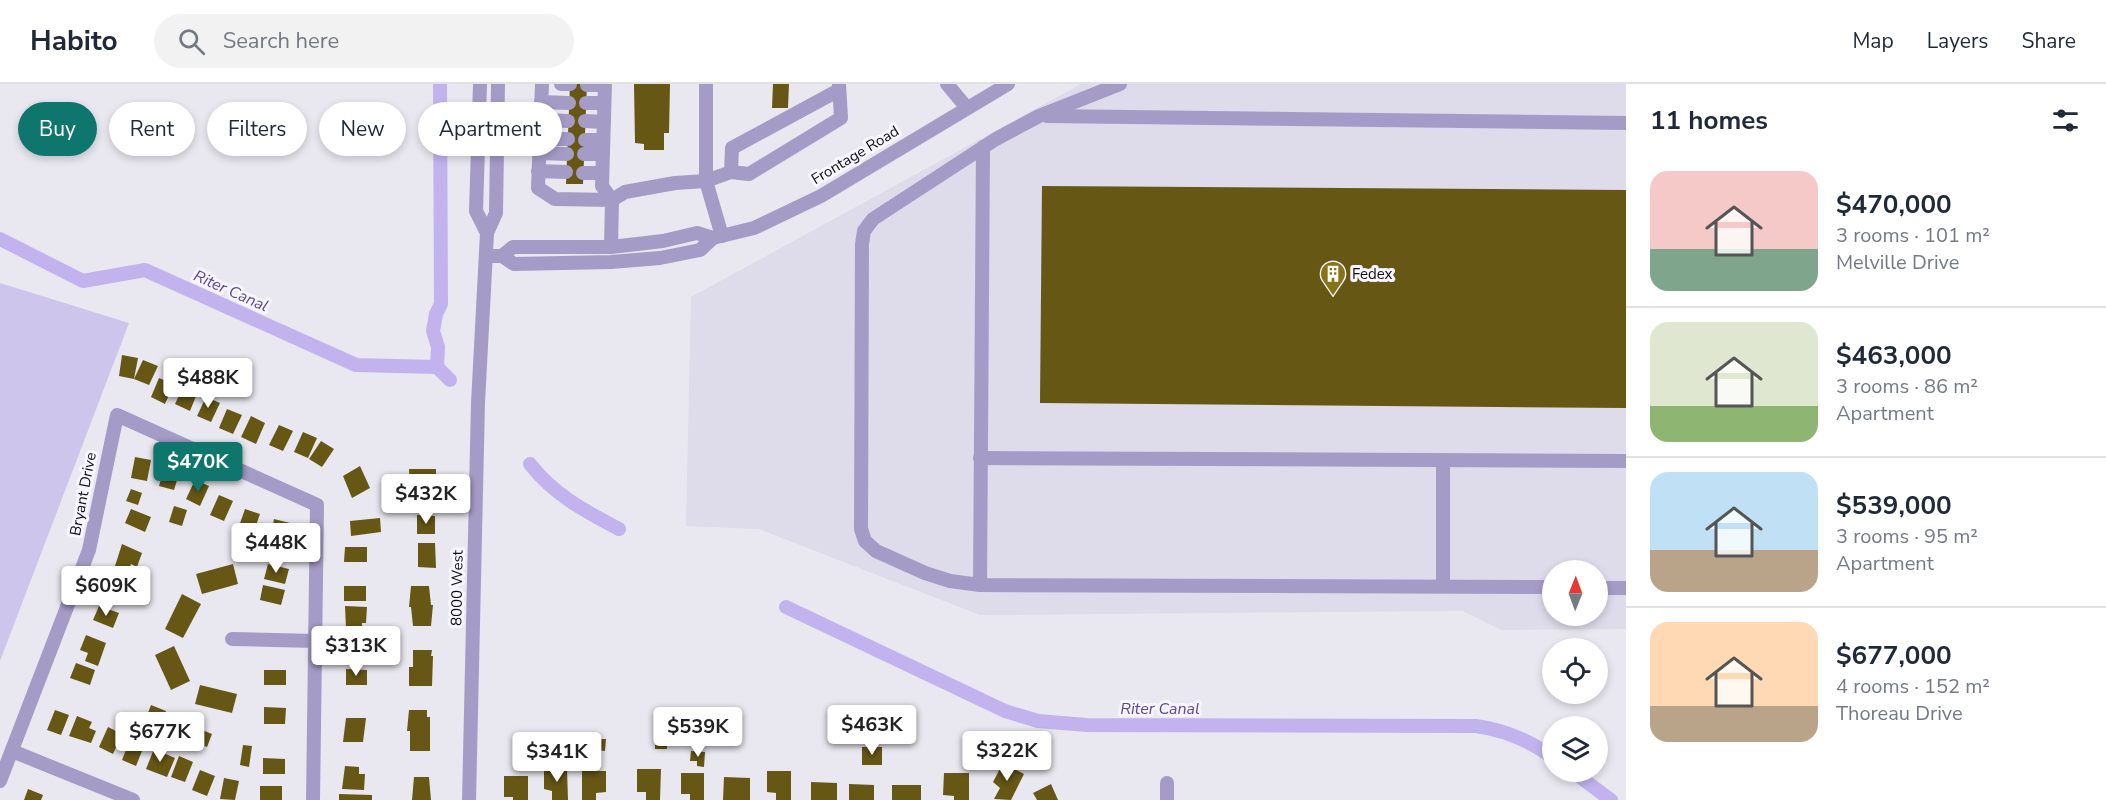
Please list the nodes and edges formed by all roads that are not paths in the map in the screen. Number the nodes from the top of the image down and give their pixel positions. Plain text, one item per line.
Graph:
1 (480, 84) edge
2 (498, 84) edge
3 (542, 84) edge
4 (561, 84) edge
5 (570, 84) edge
6 (706, 84) edge
7 (947, 84) edge
8 (1008, 84) edge
9 (1120, 84) edge
10 (587, 85) edge
11 (604, 85) edge
12 (839, 87) edge
13 (497, 102) edge
14 (541, 102) edge
15 (562, 103) edge
16 (569, 103) dead end
17 (586, 103) dead end
18 (604, 103) junction
19 (968, 108) junction
20 (1039, 116) junction
21 (562, 121) edge
22 (568, 121) dead end
23 (585, 122) dead end
24 (604, 122) junction
25 (1626, 123) edge
26 (585, 140) dead end
27 (562, 146) edge
28 (567, 146) dead end
29 (603, 147) junction
30 (983, 147) junction
31 (584, 154) dead end
32 (496, 156) edge
33 (539, 156) edge
34 (538, 171) junction
35 (567, 172) dead end
36 (731, 172) junction
37 (584, 173) dead end
38 (602, 173) junction
39 (706, 181) junction
40 (612, 200) junction
41 (487, 232) junction
42 (717, 237) junction
43 (611, 247) junction
44 (486, 256) junction
45 (502, 256) junction
46 (980, 458) junction
47 (1443, 460) junction
48 (1626, 461) edge
49 (980, 585) junction
50 (1443, 586) junction
51 (1542, 587) edge
52 (1608, 588) edge
53 (1626, 588) edge
54 (232, 639) dead end
55 (315, 641) junction
56 (12, 751) junction
57 (0, 781) edge
58 (1167, 783) dead end
59 (133, 800) edge
60 (313, 800) edge
61 (469, 800) edge
62 (1167, 800) edge

1 - 41 street, 8000 West
2 - 13 street, 8000 West
3 - 14 street
4 - 5 street
6 - 39 street
7 - 19 street
8 - 19 street, Frontage Road
9 - 20 street
10 - 11 street
11 - 18 street
12 - 36 street
12 - 36 street
15 - 16 street
17 - 18 street
18 - 24 street
19 - 42 street, Frontage Road
20 - 25 street
20 - 30 street
21 - 22 street
23 - 24 street
24 - 29 street
26 - 29 street
27 - 28 street
29 - 31 street
29 - 38 street
30 - 46 street
30 - 49 street
32 - 41 street, 8000 West
33 - 34 street
34 - 35 street
34 - 40 street
36 - 39 street
37 - 38 street
38 - 40 street
39 - 40 street
39 - 42 street
40 - 43 street
41 - 44 street, 8000 West
42 - 43 street, Frontage Road
42 - 45 street, Frontage Road
43 - 45 street, Frontage Road
44 - 45 street, Frontage Road
44 - 61 street, 8000 West
46 - 47 street
46 - 49 street
47 - 48 street
47 - 50 street
49 - 50 street
50 - 51 street
52 - 53 street
54 - 55 street
55 - 56 street, Bryant Drive
55 - 60 street
56 - 57 street, Bryant Drive
56 - 59 street
58 - 62 street

